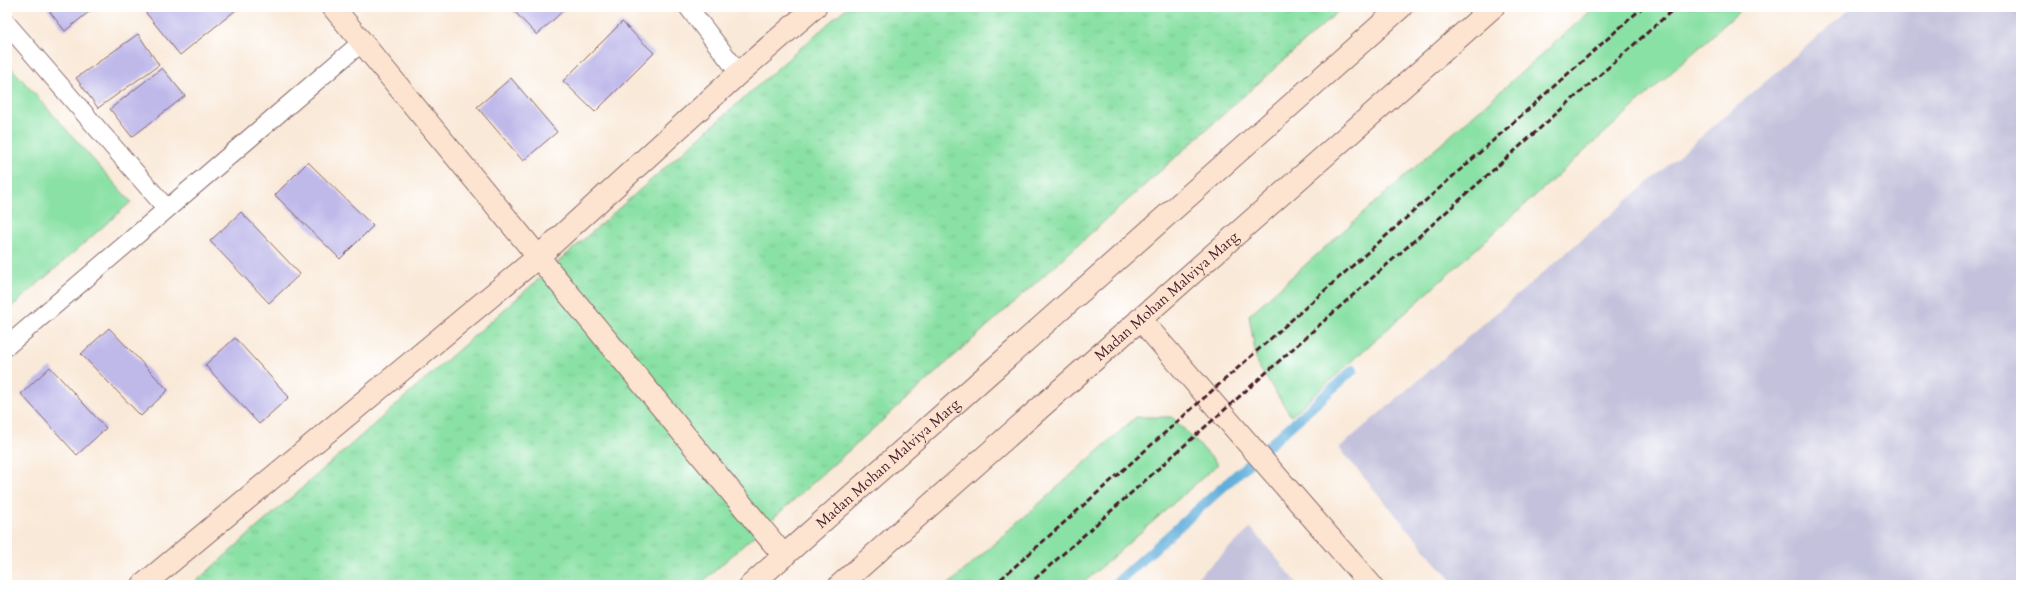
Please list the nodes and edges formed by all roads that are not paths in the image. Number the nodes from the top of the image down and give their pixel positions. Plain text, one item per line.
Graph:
1 (333, 7) edge
2 (688, 7) edge
3 (815, 7) edge
4 (1401, 7) edge
5 (1493, 7) edge
6 (8, 26) edge
7 (362, 42) junction
8 (739, 73) junction
9 (167, 209) junction
10 (538, 257) junction
11 (1140, 319) junction
12 (7, 346) edge
13 (784, 556) junction
14 (143, 585) edge
15 (751, 585) edge
16 (840, 585) edge
17 (1371, 585) edge

1 - 7 street
2 - 8 lane
3 - 8 street
4 - 13 street, Madan Mohan Malviya Marg
5 - 11 street, Madan Mohan Malviya Marg
6 - 9 lane
7 - 9 lane
7 - 10 street
8 - 10 street
9 - 12 lane
10 - 13 street
10 - 14 street
11 - 16 street, Madan Mohan Malviya Marg
11 - 17 street
13 - 15 street, Madan Mohan Malviya Marg

